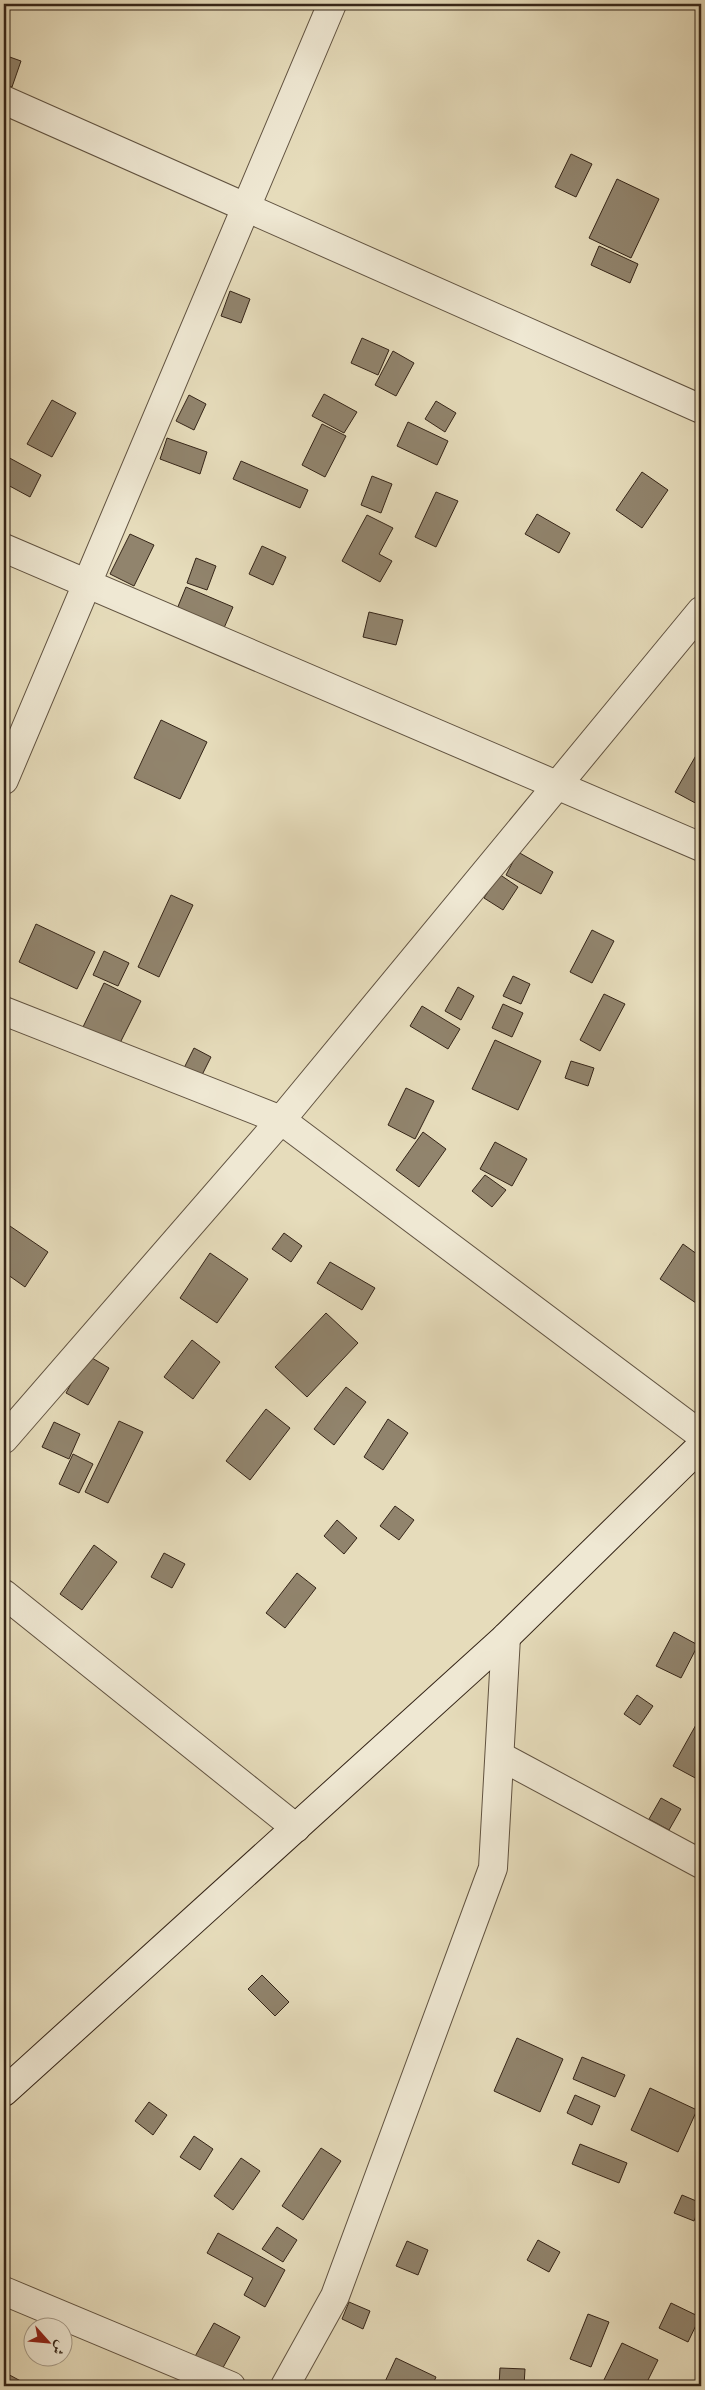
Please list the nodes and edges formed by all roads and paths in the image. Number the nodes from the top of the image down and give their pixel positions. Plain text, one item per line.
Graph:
1 (332, 4) edge
2 (4, 100) edge
3 (246, 208) junction
4 (701, 409) edge
5 (4, 548) edge
6 (86, 584) junction
7 (701, 611) edge
8 (4, 780) edge
9 (557, 786) junction
10 (701, 847) edge
11 (4, 1011) edge
12 (281, 1120) junction
13 (701, 1435) edge
14 (4, 1439) edge
15 (701, 1446) edge
16 (4, 1594) edge
17 (506, 1637) junction
18 (500, 1756) junction
19 (296, 1828) junction
20 (701, 1864) edge
21 (4, 2092) edge
22 (4, 2290) edge
23 (231, 2386) edge
24 (285, 2386) edge

1 - 3 street
2 - 3 street
3 - 4 street
3 - 6 street
5 - 6 street
6 - 8 street
6 - 9 street
7 - 9 street
9 - 10 street
9 - 12 street
11 - 12 street
12 - 13 street
12 - 14 street
15 - 17 street
16 - 19 street
17 - 18 street
17 - 19 street
18 - 20 street
18 - 24 street
19 - 21 street
22 - 23 street

